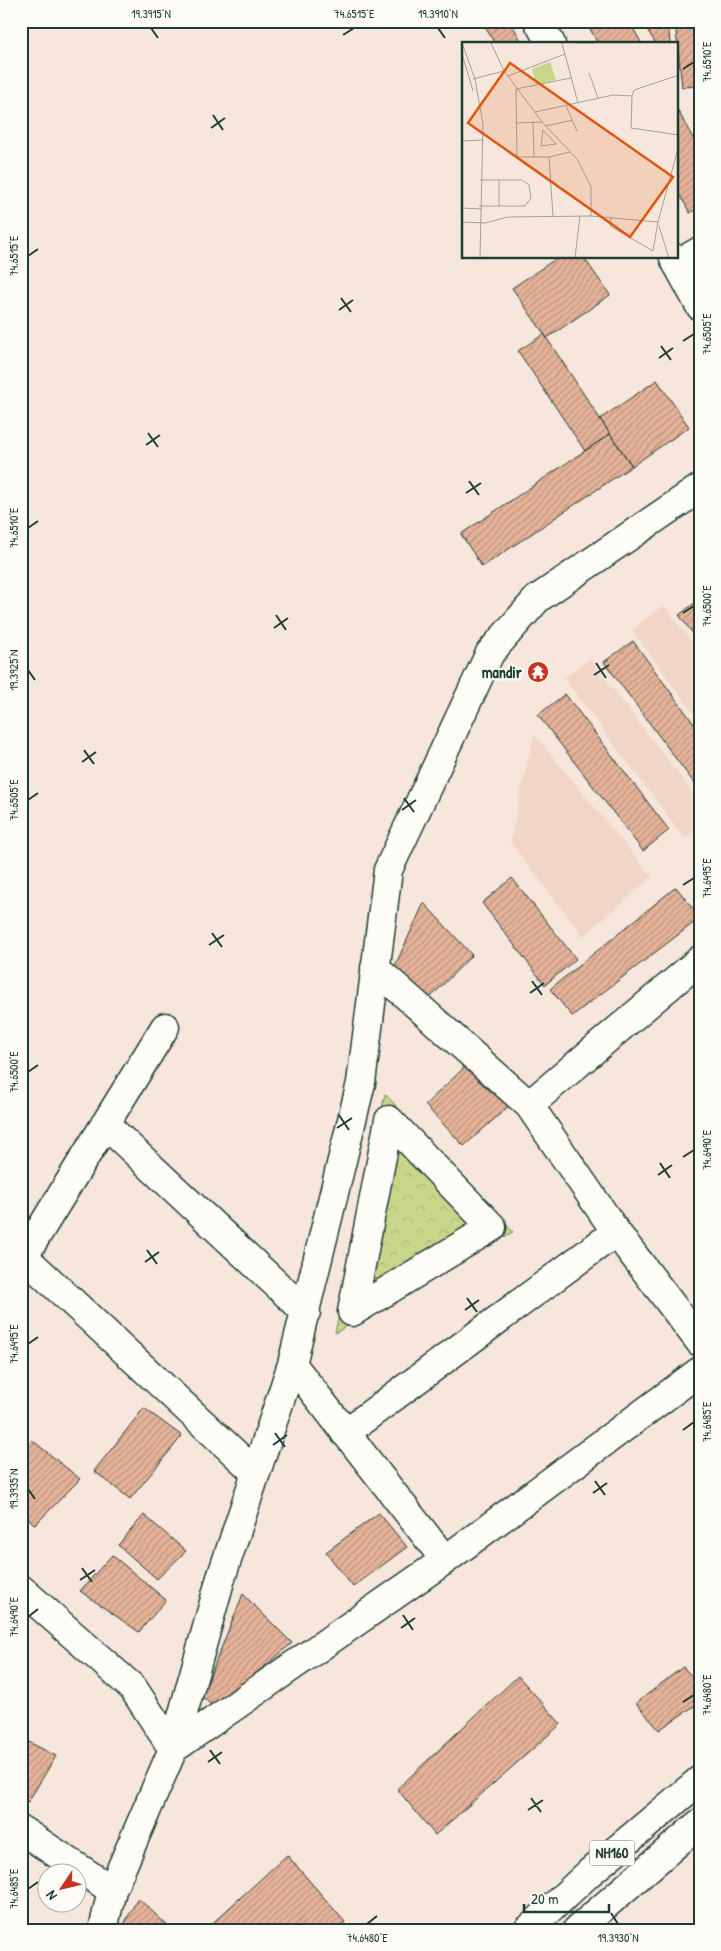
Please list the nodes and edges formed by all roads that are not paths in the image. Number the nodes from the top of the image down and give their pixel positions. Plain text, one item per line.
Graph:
1 (538, 21) edge
2 (551, 42) edge
3 (684, 257) edge
4 (700, 306) edge
5 (700, 488) edge
6 (700, 960) edge
7 (375, 968) junction
8 (165, 1027) dead end
9 (528, 1105) junction
10 (105, 1124) junction
11 (616, 1232) junction
12 (23, 1255) edge
13 (306, 1312) junction
14 (352, 1312) joint
15 (700, 1342) edge
16 (292, 1364) junction
17 (700, 1371) edge
18 (345, 1433) junction
19 (256, 1473) junction
20 (445, 1560) junction
21 (21, 1588) edge
22 (173, 1749) junction
23 (700, 1780) edge
24 (700, 1823) edge
25 (21, 1830) edge
26 (112, 1890) junction
27 (103, 1930) edge
28 (528, 1930) edge
29 (577, 1930) edge

1 - 2 main road
3 - 4 main road
5 - 7 main road
6 - 9 main road
7 - 9 main road
7 - 13 main road
8 - 10 main road
9 - 11 main road
10 - 12 main road
10 - 13 main road
11 - 15 main road
11 - 18 main road
12 - 19 main road
13 - 16 main road
14 - 14 main road
16 - 18 main road
16 - 19 main road
17 - 20 main road
18 - 20 main road
19 - 22 main road
20 - 22 main road
21 - 22 main road
22 - 26 main road
23 - 28 main road, NH160
24 - 29 main road, NH160
25 - 26 main road
26 - 27 main road

